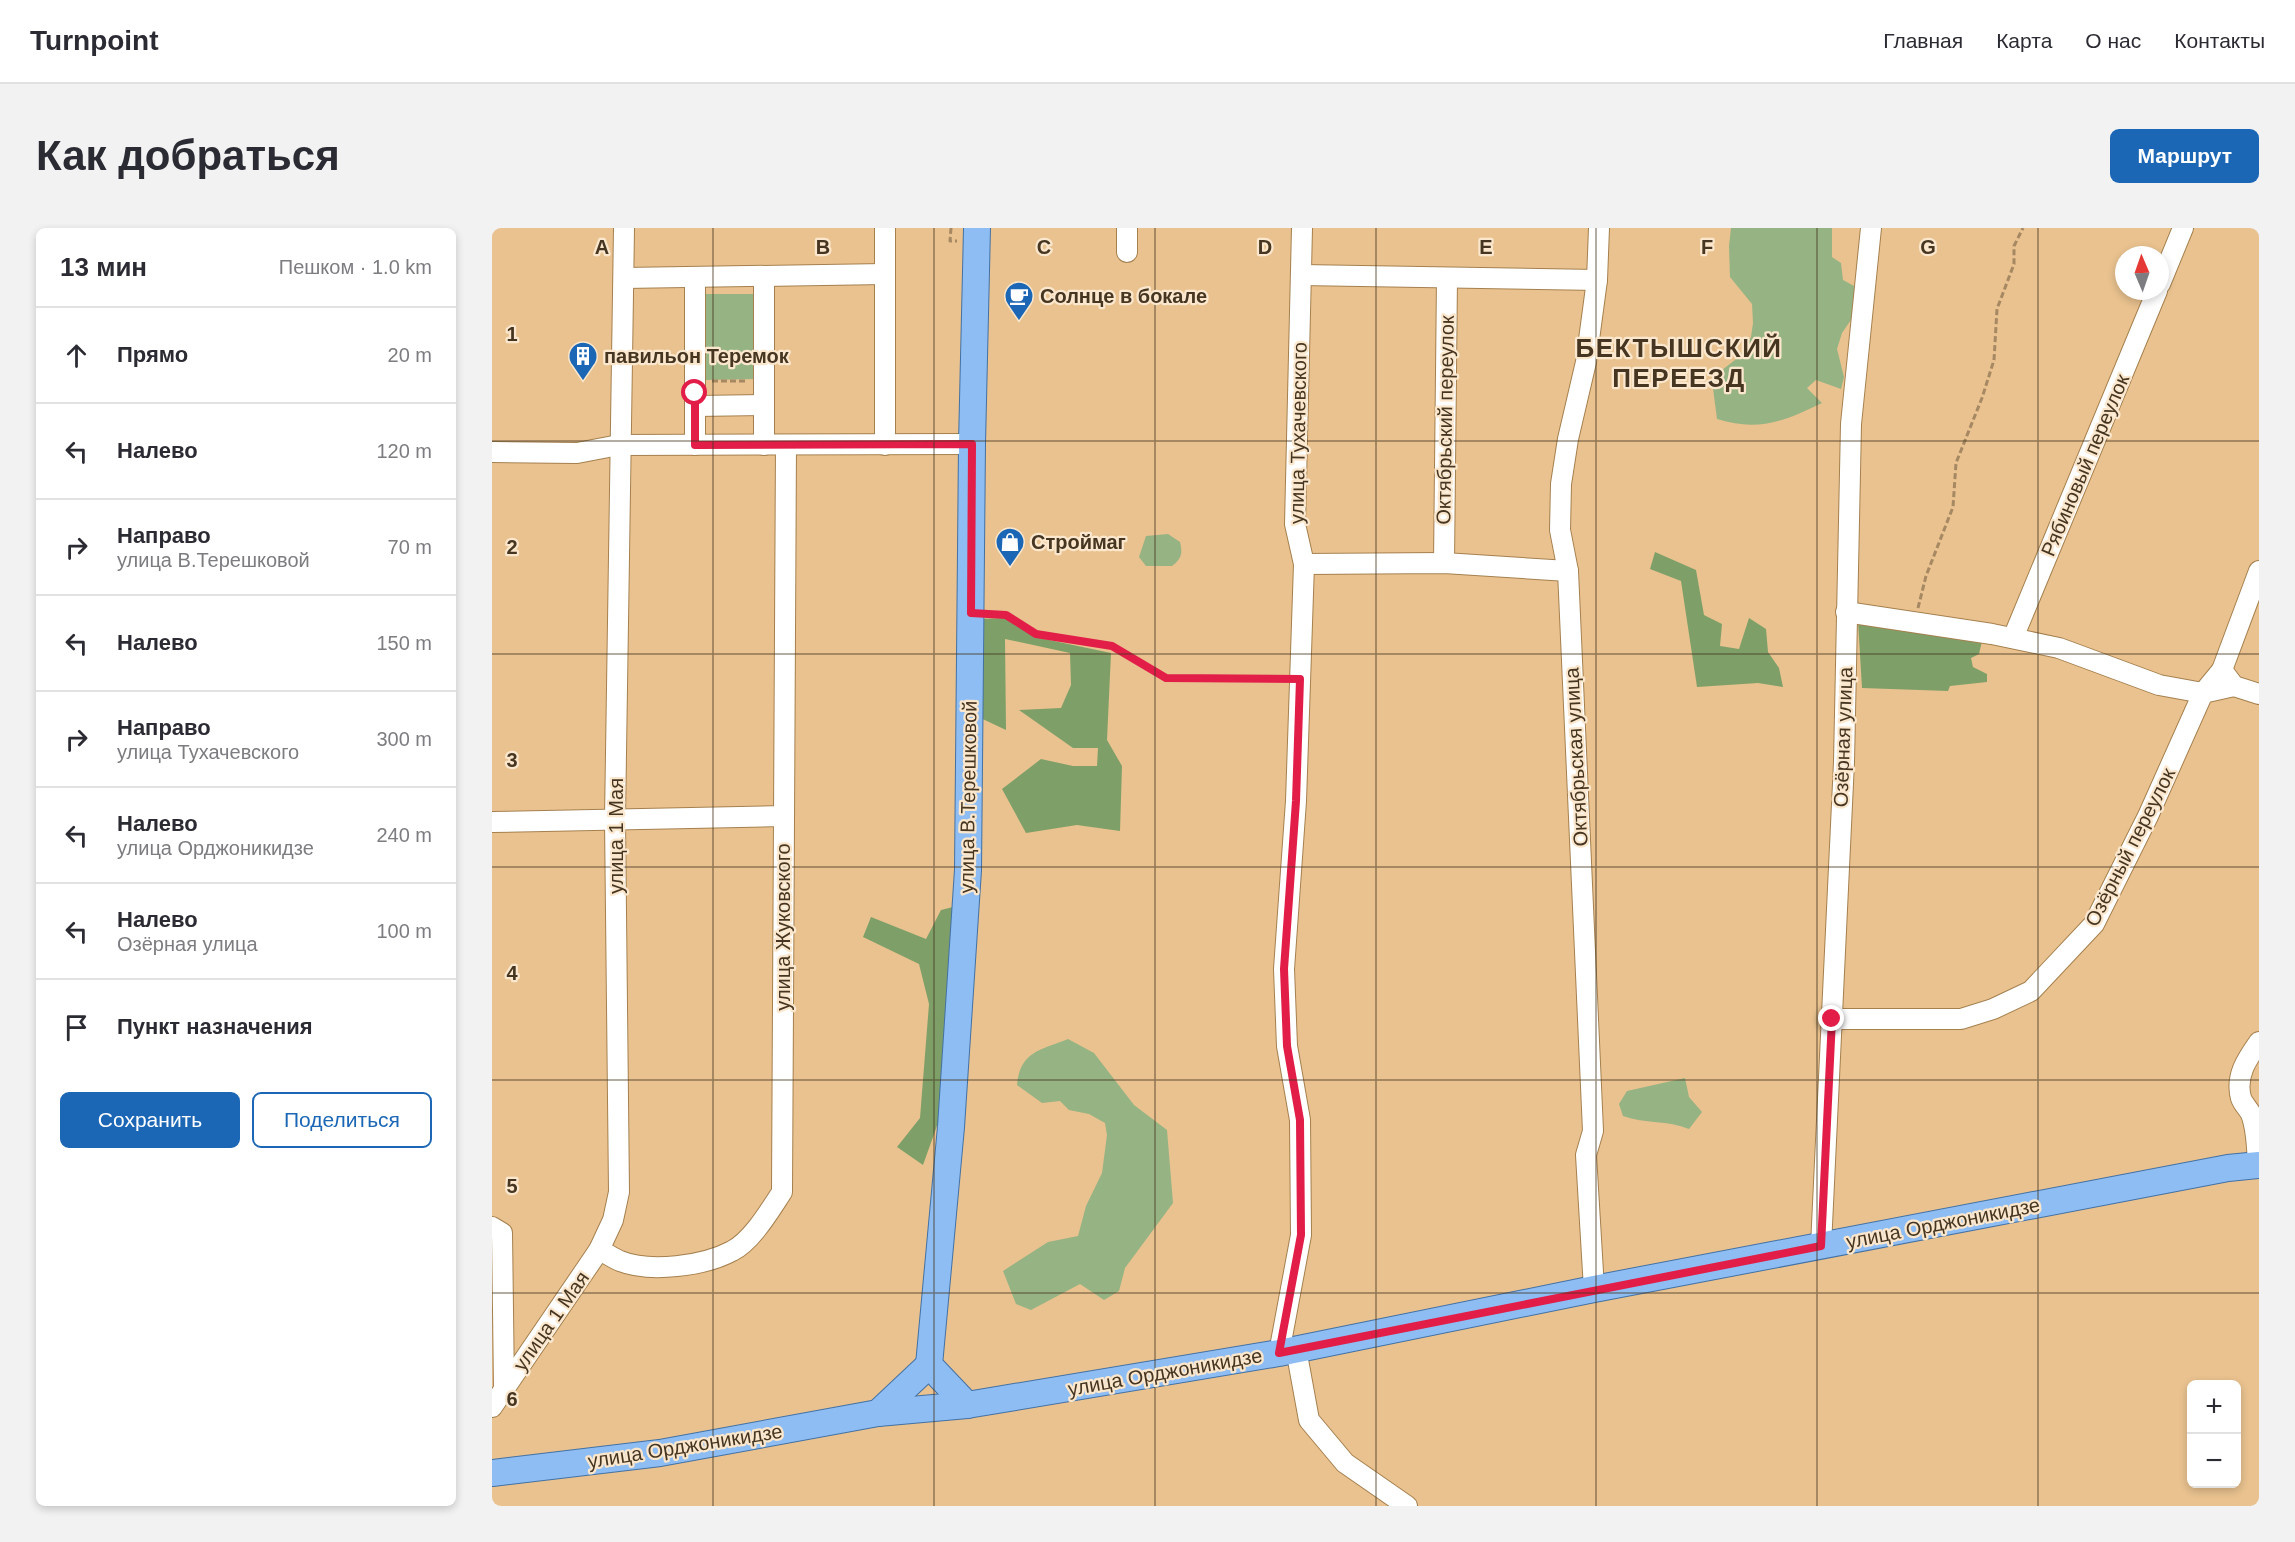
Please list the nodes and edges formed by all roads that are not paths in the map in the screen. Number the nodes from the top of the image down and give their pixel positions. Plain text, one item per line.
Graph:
1 (624, 228) edge
2 (885, 228) edge
3 (978, 228) edge
4 (1127, 228) edge
5 (1302, 228) edge
6 (1599, 228) edge
7 (1870, 228) edge
8 (2183, 228) edge
9 (1127, 252) dead end
10 (2169, 262) edge
11 (885, 274) junction
12 (1301, 275) junction
13 (764, 276) junction
14 (695, 277) junction
15 (624, 278) junction
16 (1447, 278) junction
17 (1598, 280) junction
18 (2153, 300) edge
19 (764, 405) junction
20 (695, 406) junction
21 (972, 444) junction
22 (619, 445) junction
23 (695, 445) junction
24 (764, 445) junction
25 (885, 445) junction
26 (786, 446) junction
27 (492, 452) edge
28 (1444, 563) junction
29 (1304, 564) junction
30 (2259, 571) edge
31 (1568, 572) junction
32 (1846, 612) junction
33 (2013, 638) junction
34 (2228, 678) junction
35 (2203, 693) junction
36 (2259, 694) edge
37 (783, 816) junction
38 (615, 819) junction
39 (492, 822) edge
40 (1832, 1019) junction
41 (2259, 1042) edge
42 (2259, 1165) edge
43 (492, 1227) edge
44 (1821, 1246) junction
45 (599, 1250) junction
46 (1594, 1289) junction
47 (1288, 1351) junction
48 (929, 1365) junction
49 (504, 1388) junction
50 (967, 1405) junction
51 (492, 1407) edge
52 (878, 1413) junction
53 (492, 1473) edge
54 (1407, 1506) edge

1 - 15 street, улица 1 Мая
2 - 11 street
3 - 21 main road, улица В.Терешковой
4 - 9 street
5 - 12 street, улица Тухачевского
6 - 17 street, Октябрьская улица
7 - 32 street, Озёрная улица
8 - 10 street
11 - 13 street
11 - 25 street
12 - 16 street
12 - 29 street, улица Тухачевского
13 - 14 street
13 - 19 street
14 - 15 street
14 - 20 street
15 - 22 street, улица 1 Мая
16 - 17 street
16 - 28 street, Октябрьский переулок
17 - 31 street, Октябрьская улица
18 - 33 street, Рябиновый переулок
19 - 20 street
19 - 24 street
20 - 23 street
21 - 25 street
21 - 48 main road, улица В.Терешковой
22 - 23 street
22 - 27 street
22 - 38 street, улица 1 Мая
23 - 24 street
24 - 26 street
25 - 26 street
26 - 37 street, улица Жуковского
28 - 29 street
28 - 31 street
29 - 47 street, улица Тухачевского
30 - 34 street, Озёрный переулок
31 - 46 street, Октябрьская улица
32 - 33 street
32 - 40 street, Озёрная улица
33 - 35 street
34 - 35 street, Озёрный переулок
34 - 36 street
35 - 40 street, Озёрный переулок
37 - 38 street
37 - 45 street, улица Жуковского
38 - 39 street
38 - 45 street, улица 1 Мая
40 - 44 street, Озёрная улица
41 - 42 street
42 - 44 main road, улица Орджоникидзе
43 - 49 street
44 - 46 main road, улица Орджоникидзе
45 - 49 street, улица 1 Мая
46 - 47 main road, улица Орджоникидзе
47 - 50 main road, улица Орджоникидзе
47 - 54 street
48 - 50 main road
48 - 52 main road
49 - 51 street, улица 1 Мая
50 - 52 main road, улица Орджоникидзе
52 - 53 main road, улица Орджоникидзе

